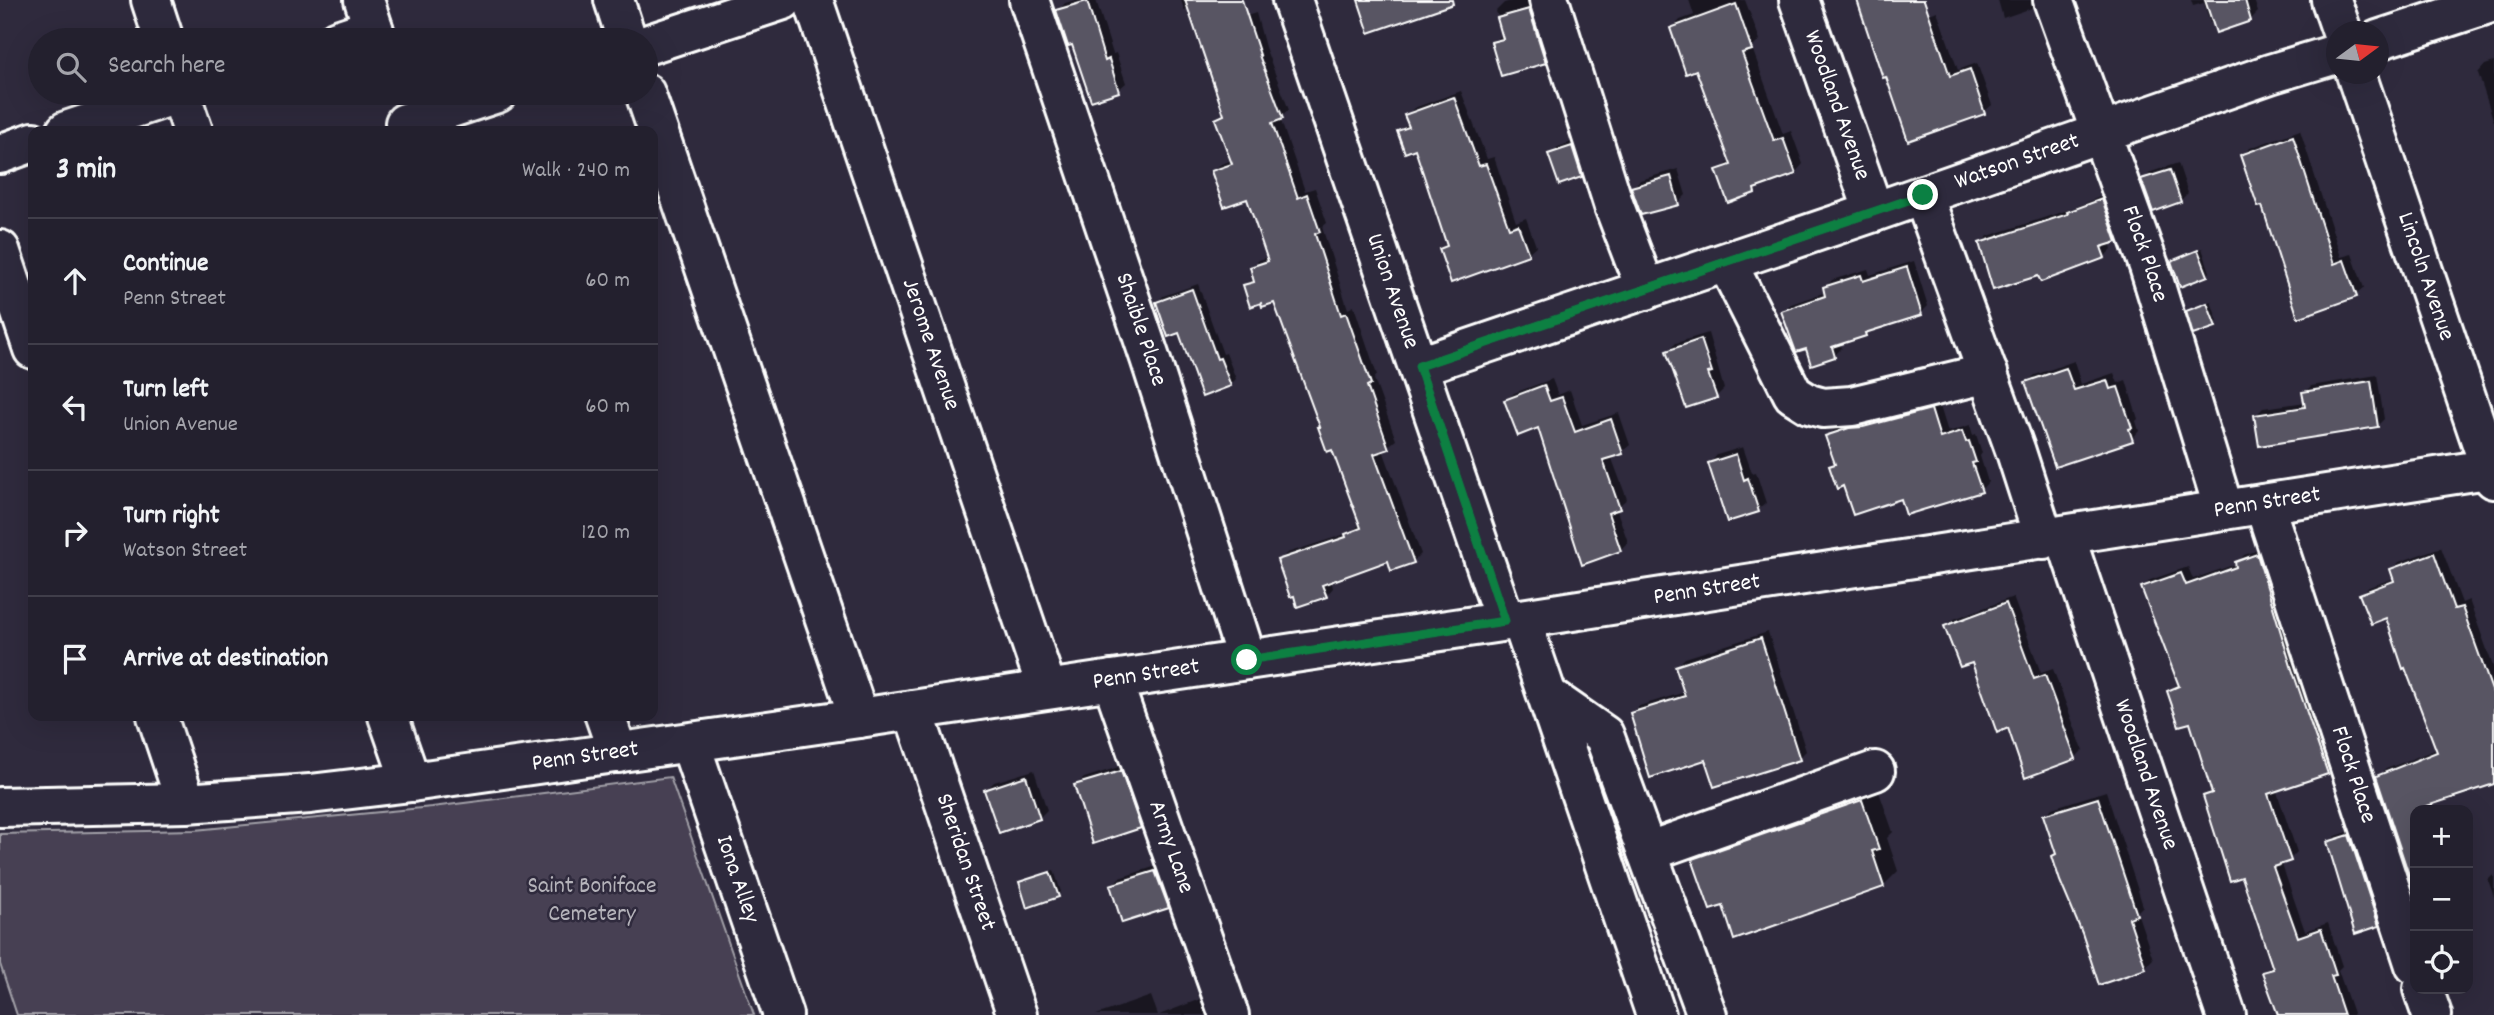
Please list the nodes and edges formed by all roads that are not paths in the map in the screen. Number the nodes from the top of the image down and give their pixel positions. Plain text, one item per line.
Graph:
1 (151, 0) edge
2 (614, 0) edge
3 (783, 0) edge
4 (813, 0) edge
5 (1030, 0) edge
6 (1292, 0) edge
7 (1549, 0) edge
8 (1799, 0) edge
9 (2053, 0) edge
10 (2331, 0) edge
11 (2494, 2) edge
12 (2338, 21) edge
13 (160, 28) edge
14 (623, 28) edge
15 (2389, 36) edge
16 (658, 41) edge
17 (2326, 57) edge
18 (2359, 84) edge
19 (144, 105) edge
20 (184, 105) edge
21 (448, 105) edge
22 (649, 105) edge
23 (403, 116) edge
24 (81, 126) edge
25 (191, 126) edge
26 (656, 126) edge
27 (658, 131) edge
28 (2099, 132) junction
29 (28, 144) edge
30 (0, 153) edge
31 (1923, 195) junction
32 (1874, 212) junction
33 (0, 250) edge
34 (1727, 262) junction
35 (1646, 290) junction
36 (28, 334) edge
37 (1419, 366) junction
38 (1988, 373) junction
39 (2493, 472) edge
40 (2264, 503) junction
41 (2224, 510) junction
42 (2054, 537) junction
43 (1513, 620) junction
44 (1247, 660) junction
45 (1112, 680) junction
46 (1047, 690) junction
47 (1548, 696) junction
48 (913, 710) junction
49 (859, 718) junction
50 (159, 721) edge
51 (390, 721) edge
52 (607, 721) edge
53 (690, 743) junction
54 (618, 753) junction
55 (1875, 771) dead end
56 (411, 782) junction
57 (186, 803) junction
58 (0, 807) edge
59 (1647, 852) junction
60 (2410, 950) edge
61 (2425, 994) edge
62 (783, 1015) edge
63 (1017, 1015) edge
64 (1229, 1015) edge
65 (1656, 1015) edge
66 (1707, 1015) edge
67 (2226, 1015) edge
68 (2432, 1015) edge

1 - 13 street
2 - 14 street
3 - 16 street
4 - 46 street, Jerome Avenue
5 - 44 street, Shaible Place
6 - 37 street, Union Avenue
7 - 35 street
8 - 32 street, Woodland Avenue
9 - 28 street, Flock Place
10 - 12 street
11 - 15 street
17 - 28 street, Watson Street
18 - 39 street, Lincoln Avenue
19 - 24 street
20 - 25 street
21 - 23 street
22 - 26 street
27 - 49 street
28 - 31 street, Watson Street
28 - 41 street, Flock Place
29 - 30 street
31 - 32 street, Watson Street
31 - 38 street, Woodland Avenue
32 - 34 street, Watson Street
33 - 36 street
34 - 35 street, Watson Street
34 - 38 street
35 - 37 street, Watson Street
37 - 43 street, Union Avenue
38 - 42 street, Woodland Avenue
39 - 40 street, Penn Street
40 - 41 street, Penn Street
40 - 60 street, Flock Place
41 - 42 street, Penn Street
42 - 43 street, Penn Street
42 - 67 street, Woodland Avenue
43 - 44 street, Penn Street
43 - 47 street, Union Avenue
44 - 45 street, Penn Street
45 - 46 street, Penn Street
45 - 64 street, Army Lane
46 - 48 street, Penn Street
47 - 59 street
47 - 65 street, Union Avenue
48 - 49 street, Penn Street
48 - 63 street, Sheridan Street
49 - 53 street, Penn Street
50 - 57 street
51 - 56 street
52 - 54 street
53 - 54 street, Penn Street
53 - 62 street, Iona Alley
54 - 56 street, Penn Street
55 - 59 street
56 - 57 street, Penn Street
57 - 58 street, Penn Street
59 - 66 street
61 - 68 street

